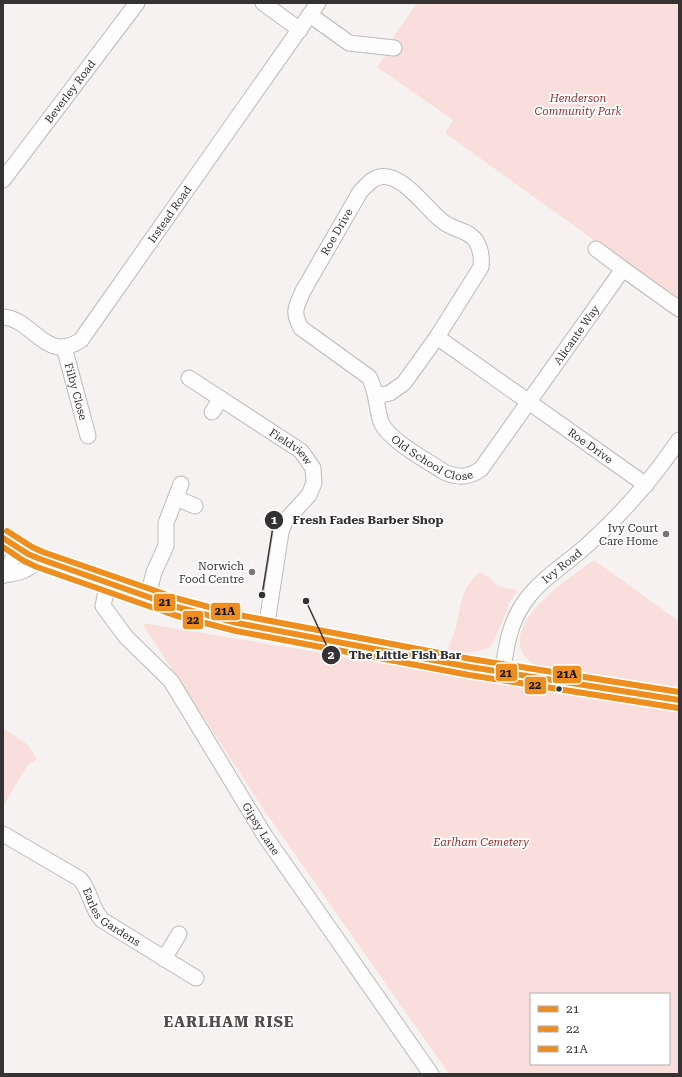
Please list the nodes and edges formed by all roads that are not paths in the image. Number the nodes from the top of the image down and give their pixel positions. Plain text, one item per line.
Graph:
1 (137, 3) edge
2 (263, 3) edge
3 (318, 3) edge
4 (310, 15) junction
5 (300, 30) junction
6 (394, 48) dead end
7 (3, 180) edge
8 (596, 249) dead end
9 (623, 269) junction
10 (679, 309) edge
11 (3, 317) edge
12 (437, 337) junction
13 (64, 347) junction
14 (190, 378) dead end
15 (376, 396) junction
16 (221, 399) junction
17 (529, 402) junction
18 (212, 412) dead end
19 (88, 436) dead end
20 (679, 440) edge
21 (646, 485) junction
22 (195, 506) dead end
23 (3, 538) edge
24 (18, 549) junction
25 (40, 559) junction
26 (3, 575) edge
27 (108, 582) junction
28 (148, 596) junction
29 (266, 629) junction
30 (503, 671) junction
31 (679, 700) edge
32 (3, 834) edge
33 (180, 934) dead end
34 (164, 958) junction
35 (196, 978) dead end
36 (431, 1074) edge

1 - 7 street, Beverley Road
2 - 5 street
3 - 4 street, Irstead Road
4 - 5 street, Irstead Road
4 - 6 street
5 - 13 street, Irstead Road
8 - 9 street
9 - 10 street
9 - 17 street, Alicante Way
11 - 13 street
12 - 15 street, Roe Drive
12 - 15 street, Roe Drive
12 - 17 street, Roe Drive
13 - 19 street, Filby Close
14 - 16 street, Fieldview
15 - 17 street, Old School Close
16 - 18 street
16 - 29 street, Fieldview
17 - 21 street, Roe Drive
20 - 21 street, Ivy Road
21 - 30 street, Ivy Road
22 - 28 street
23 - 24 street
24 - 25 street
24 - 26 street
25 - 26 street
25 - 27 street
27 - 28 street
27 - 36 street, Gipsy Lane
28 - 29 street
29 - 30 street
30 - 31 street
32 - 34 street, Earles Gardens
33 - 34 street
34 - 35 street, Earles Gardens

